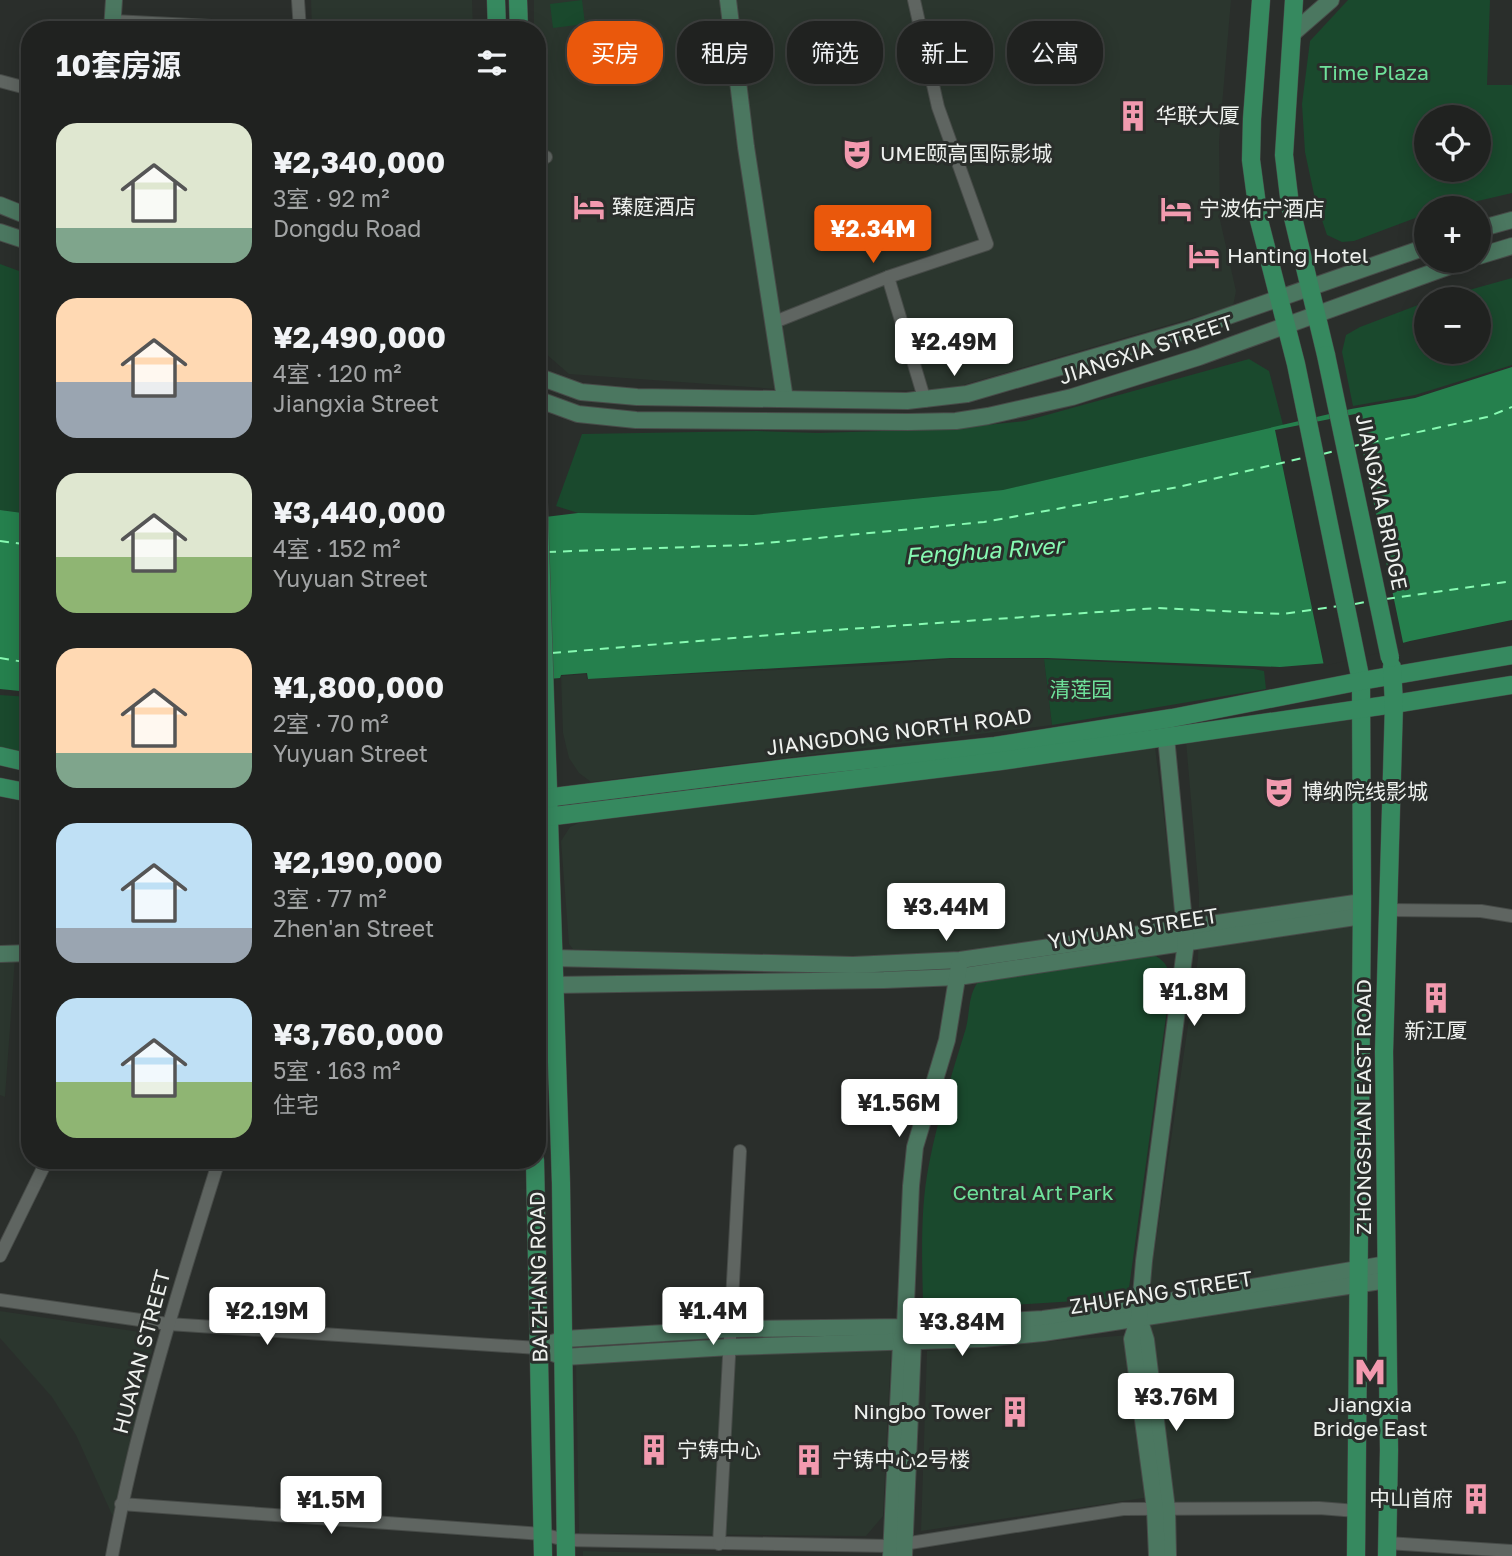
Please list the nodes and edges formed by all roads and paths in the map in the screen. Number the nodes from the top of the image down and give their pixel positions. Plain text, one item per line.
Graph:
1 (114, 0) edge
2 (298, 0) edge
3 (496, 0) edge
4 (518, 0) edge
5 (728, 0) edge
6 (914, 0) edge
7 (1262, 0) edge
8 (1294, 0) edge
9 (1331, 0) edge
10 (112, 21) edge
11 (299, 21) edge
12 (497, 21) edge
13 (519, 21) edge
14 (1292, 34) junction
15 (0, 81) edge
16 (21, 87) edge
17 (0, 205) edge
18 (21, 214) edge
19 (1512, 220) edge
20 (1491, 226) edge
21 (0, 232) edge
22 (21, 239) edge
23 (1512, 246) edge
24 (1414, 251) edge
25 (1491, 252) edge
26 (1431, 273) edge
27 (888, 277) junction
28 (1310, 288) junction
29 (1279, 299) junction
30 (1316, 315) junction
31 (772, 323) junction
32 (1286, 326) junction
33 (546, 380) edge
34 (785, 399) junction
35 (925, 401) junction
36 (546, 402) edge
37 (1512, 655) edge
38 (1392, 667) junction
39 (1360, 673) junction
40 (1512, 685) edge
41 (1394, 704) junction
42 (1362, 709) junction
43 (1166, 737) junction
44 (0, 757) edge
45 (21, 761) edge
46 (0, 787) edge
47 (21, 791) edge
48 (546, 798) edge
49 (546, 817) edge
50 (1362, 909) junction
51 (1388, 910) junction
52 (1512, 916) edge
53 (1186, 935) junction
54 (21, 953) edge
55 (0, 954) edge
56 (546, 961) edge
57 (546, 964) edge
58 (959, 969) junction
59 (546, 979) edge
60 (554, 985) junction
61 (740, 1151) dead end
62 (43, 1169) edge
63 (216, 1169) edge
64 (535, 1169) edge
65 (0, 1256) edge
66 (1387, 1272) junction
67 (1359, 1277) junction
68 (0, 1300) edge
69 (1139, 1312) junction
70 (168, 1324) junction
71 (730, 1329) junction
72 (906, 1337) junction
73 (730, 1347) junction
74 (538, 1348) junction
75 (564, 1348) junction
76 (121, 1504) junction
77 (1161, 1509) junction
78 (1357, 1511) junction
79 (542, 1534) junction
80 (719, 1544) junction
81 (565, 1548) edge
82 (1387, 1550) edge
83 (898, 1551) edge
84 (1512, 1551) edge
85 (112, 1556) edge
86 (543, 1556) edge
87 (1157, 1556) edge
88 (1168, 1556) edge
89 (1356, 1556) edge

1 - 10 street
2 - 11 street
3 - 12 main road
4 - 13 main road
5 - 31 street
6 - 27 street
7 - 29 main road
8 - 14 main road
9 - 14 street
14 - 28 main road
15 - 16 street
17 - 18 street
19 - 20 street
21 - 22 street
23 - 25 street
24 - 28 street, JIANGXIA STREET
26 - 30 street, JIANGXIA STREET
27 - 31 street
27 - 35 street
28 - 29 street, JIANGXIA STREET
28 - 30 main road
29 - 32 main road
29 - 35 street, JIANGXIA STREET
30 - 32 street, JIANGXIA STREET
30 - 38 main road, JIANGXIA BRIDGE, bridge
31 - 34 street
32 - 36 street, JIANGXIA STREET
32 - 39 main road
33 - 34 street, JIANGXIA STREET
34 - 35 street, JIANGXIA STREET
37 - 38 main road, JIANGDONG NORTH ROAD
38 - 39 main road, JIANGDONG NORTH ROAD
38 - 41 main road, ZHONGSHAN EAST ROAD
39 - 42 main road, ZHONGSHAN EAST ROAD
39 - 48 main road, JIANGDONG NORTH ROAD
40 - 41 main road, JIANGDONG NORTH ROAD
41 - 42 main road, JIANGDONG NORTH ROAD
41 - 51 main road, ZHONGSHAN EAST ROAD
42 - 43 main road, JIANGDONG NORTH ROAD
42 - 50 main road, ZHONGSHAN EAST ROAD
43 - 49 main road, JIANGDONG NORTH ROAD
43 - 53 street
44 - 45 main road
46 - 47 main road
50 - 53 street, YUYUAN STREET
50 - 67 main road, ZHONGSHAN EAST ROAD
51 - 52 street
51 - 66 main road, ZHONGSHAN EAST ROAD
53 - 58 street, YUYUAN STREET
53 - 69 street
54 - 55 street
56 - 58 street, YUYUAN STREET
57 - 60 main road, BAIZHANG ROAD
58 - 60 street, YUYUAN STREET
58 - 72 street
59 - 60 street
60 - 75 main road, BAIZHANG ROAD
61 - 71 street
62 - 65 street
63 - 70 street, HUAYAN STREET
64 - 74 main road, BAIZHANG ROAD
66 - 67 street, ZHUFANG STREET
66 - 82 main road, ZHONGSHAN EAST ROAD
67 - 69 street, ZHUFANG STREET
67 - 78 main road, ZHONGSHAN EAST ROAD
68 - 70 street
69 - 72 street, ZHUFANG STREET
69 - 77 street
70 - 74 street
70 - 76 street, HUAYAN STREET
71 - 72 street, ZHUFANG STREET
71 - 73 street
71 - 75 street, ZHUFANG STREET
72 - 73 street, ZHUFANG STREET
72 - 83 street
73 - 75 street, ZHUFANG STREET
73 - 80 street
74 - 75 street, ZHUFANG STREET
74 - 79 main road, BAIZHANG ROAD
75 - 81 main road, BAIZHANG ROAD
76 - 79 street
76 - 85 street, HUAYAN STREET
77 - 78 street
77 - 83 street
77 - 87 street
77 - 88 street
78 - 89 main road, ZHONGSHAN EAST ROAD
79 - 81 street
79 - 86 main road, BAIZHANG ROAD
80 - 81 street
80 - 83 street
82 - 84 street

